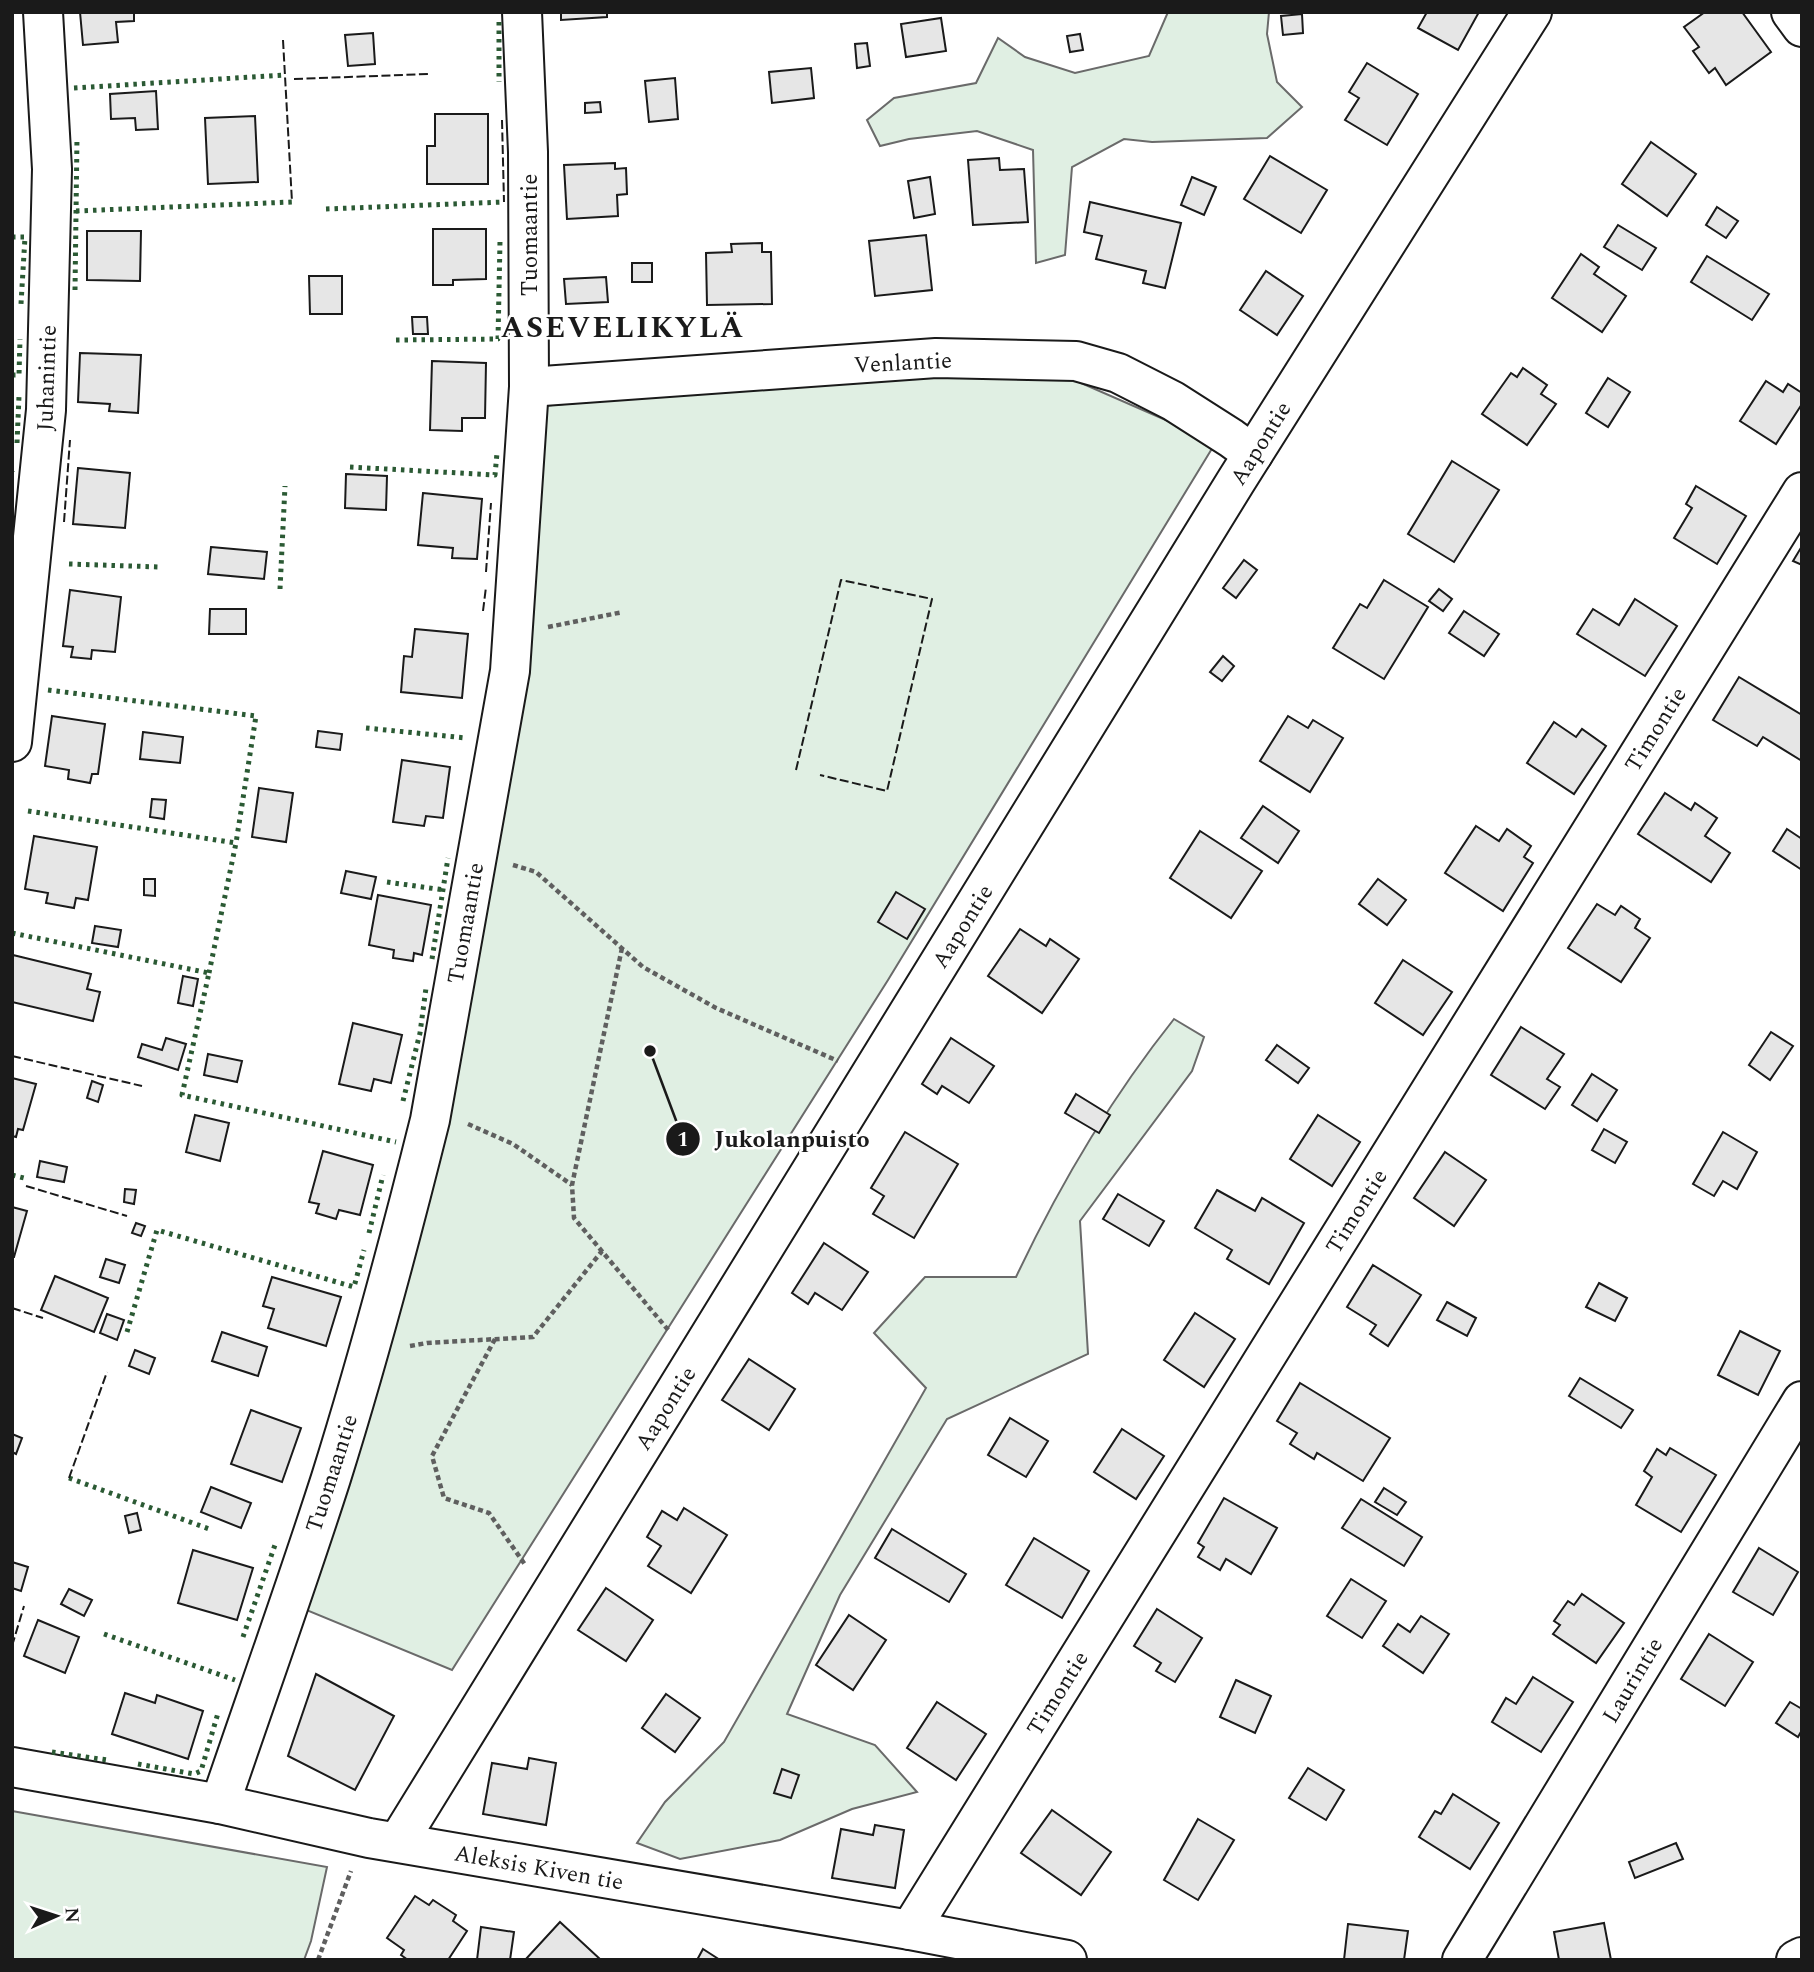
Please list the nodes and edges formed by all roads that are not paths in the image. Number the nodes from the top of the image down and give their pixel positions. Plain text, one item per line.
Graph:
1 (43, 12) edge
2 (522, 12) edge
3 (1532, 12) edge
4 (1791, 12) edge
5 (1802, 27) edge
6 (529, 387) junction
7 (1253, 454) junction
8 (1802, 492) edge
9 (12, 742) edge
10 (1802, 1401) edge
11 (12, 1767) edge
12 (220, 1804) junction
13 (398, 1842) junction
14 (910, 1930) junction
15 (1802, 1957) edge
16 (1067, 1960) edge
17 (1462, 1960) edge
18 (1796, 1960) edge

1 - 9 street, Juhanintie
2 - 6 street, Tuomaantie
3 - 7 street, Aapontie
4 - 5 street
6 - 7 street, Venlantie
6 - 12 street, Tuomaantie
7 - 13 street, Aapontie
8 - 14 street, Timontie
10 - 17 street, Laurintie
11 - 12 street, Aleksis Kiven tie
12 - 13 street, Aleksis Kiven tie
13 - 14 street, Aleksis Kiven tie
14 - 16 street, Aleksis Kiven tie
15 - 18 street

